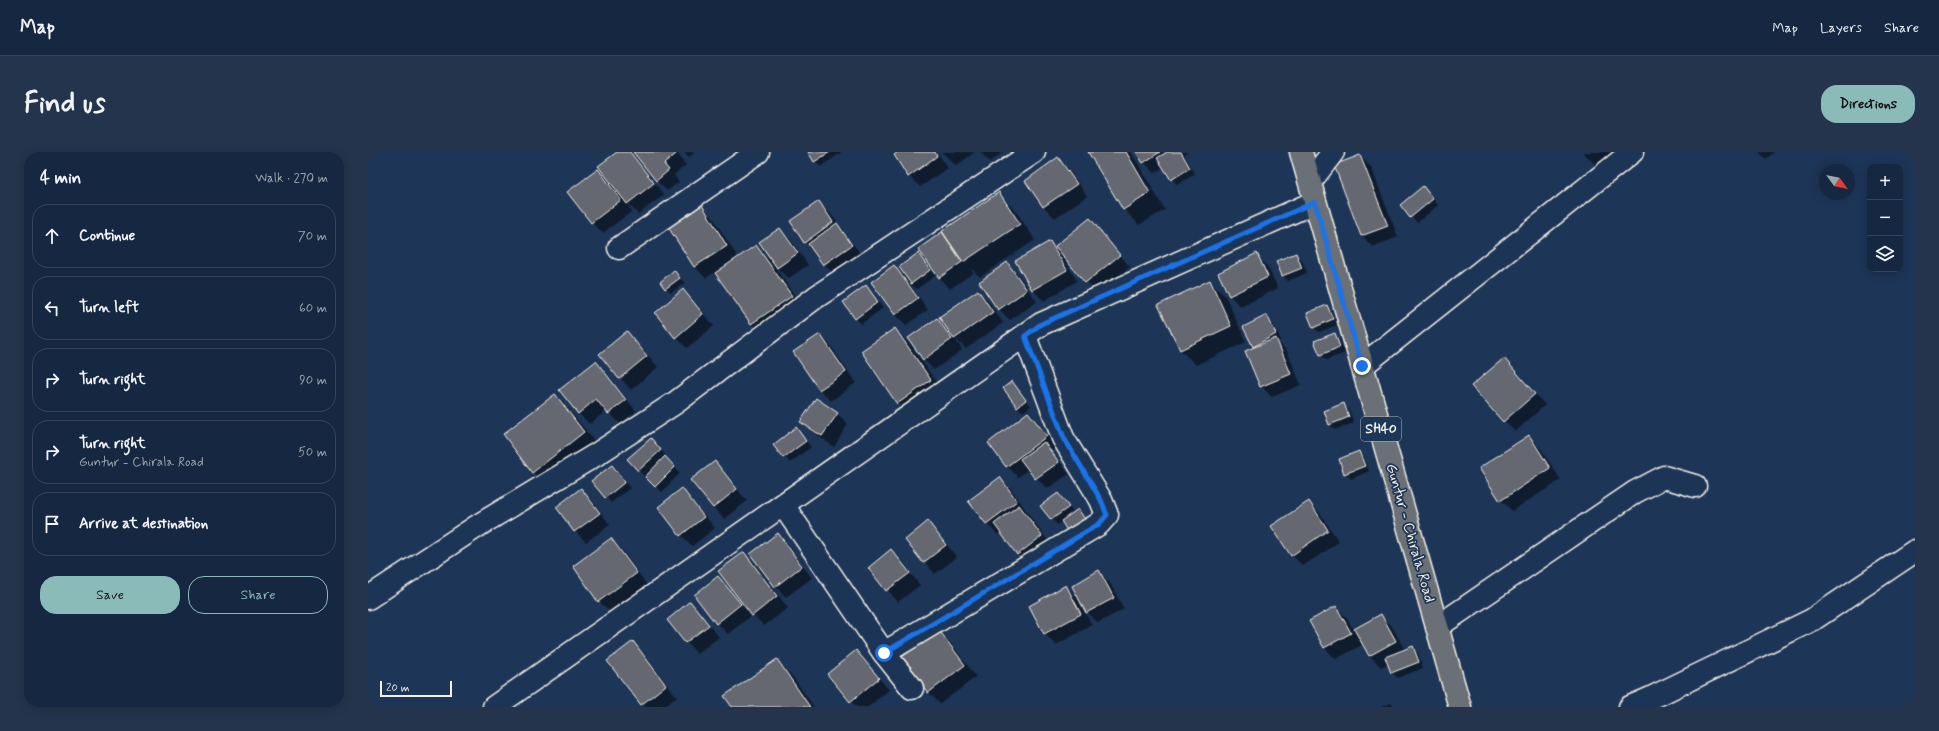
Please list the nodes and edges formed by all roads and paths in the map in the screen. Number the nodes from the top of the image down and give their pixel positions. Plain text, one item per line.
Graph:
1 (758, 152) edge
2 (1034, 152) edge
3 (1301, 152) edge
4 (1332, 152) edge
5 (1632, 152) edge
6 (1313, 192) junction
7 (619, 248) dead end
8 (1025, 336) junction
9 (1362, 366) junction
10 (1695, 486) dead end
11 (783, 505) junction
12 (1915, 551) edge
13 (368, 598) edge
14 (1437, 627) junction
15 (884, 653) junction
16 (912, 688) dead end
17 (494, 707) edge
18 (1460, 707) edge
19 (1630, 707) edge

1 - 7 street
2 - 13 street
3 - 6 main road, Guntur - Chirala Road / SH40
4 - 6 street
5 - 9 street
6 - 8 street
6 - 9 main road, Guntur - Chirala Road / SH40
8 - 11 street
8 - 15 street
9 - 14 main road, Guntur - Chirala Road / SH40
10 - 14 street
11 - 15 street
11 - 17 street
12 - 19 street
14 - 18 main road, Guntur - Chirala Road / SH40
15 - 16 street

